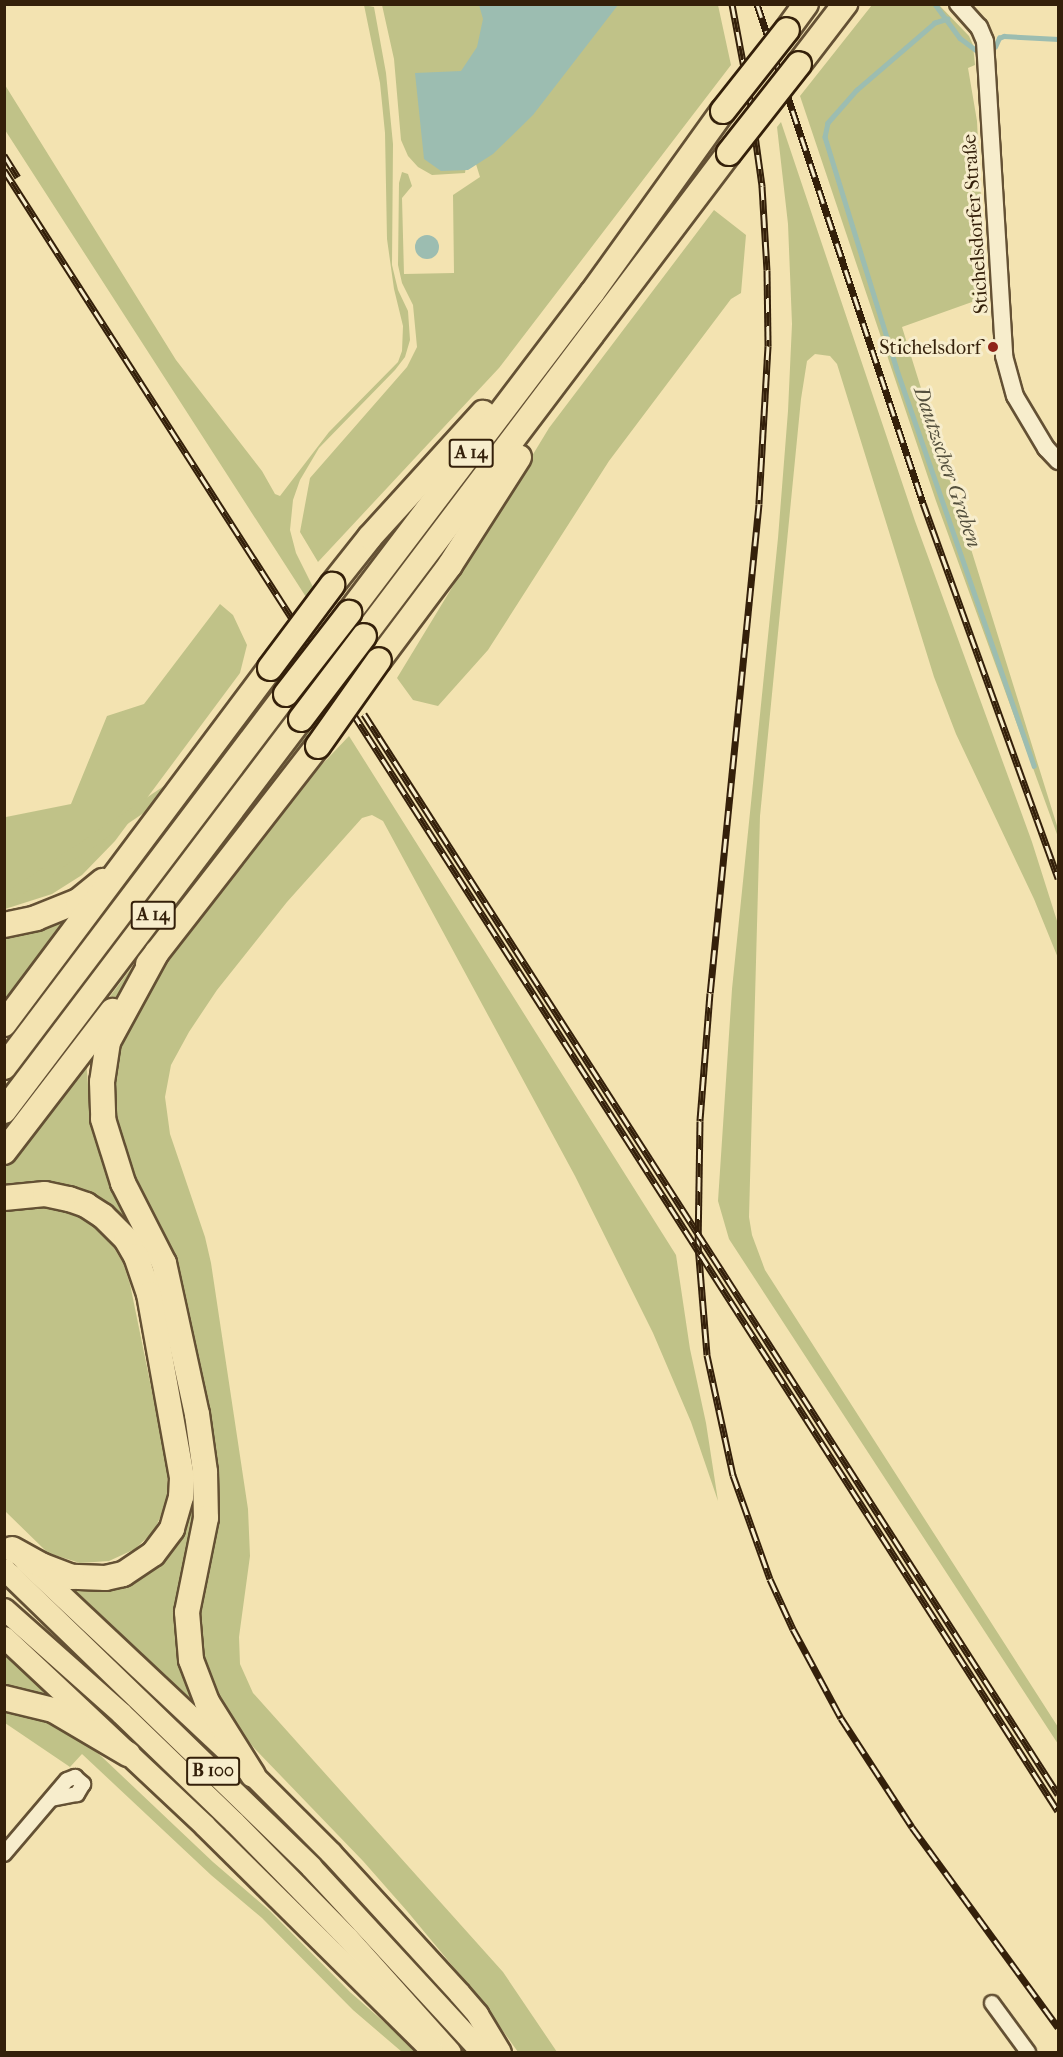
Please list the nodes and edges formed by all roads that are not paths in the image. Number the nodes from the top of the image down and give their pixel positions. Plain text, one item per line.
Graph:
1 (806, 4) edge
2 (845, 4) edge
3 (958, 4) edge
4 (592, 293) junction
5 (562, 376) junction
6 (1059, 461) edge
7 (139, 847) junction
8 (4, 925) edge
9 (157, 952) junction
10 (4, 1024) edge
11 (4, 1067) edge
12 (4, 1111) edge
13 (4, 1152) edge
14 (4, 1198) edge
15 (7, 1553) edge
16 (4, 1609) edge
17 (4, 1637) edge
18 (4, 1698) edge
19 (128, 1754) junction
20 (253, 1775) junction
21 (51, 1799) dead end
22 (4, 1854) edge
23 (992, 2003) dead end
24 (433, 2052) edge
25 (450, 2052) edge
26 (482, 2052) edge
27 (500, 2052) edge
28 (1028, 2052) edge

1 - 4 highway, A 14, bridge
2 - 5 highway, A 14, bridge
3 - 6 street, Stichelsdorfer Straße
4 - 7 highway, bridge
4 - 11 highway, A 14, bridge
5 - 9 highway, bridge
5 - 12 highway, A 14, bridge
7 - 8 highway
7 - 10 highway
9 - 13 highway
9 - 20 highway
14 - 15 highway
15 - 20 highway
15 - 26 highway, B 100
16 - 25 highway, B 100
17 - 19 highway
18 - 19 highway
19 - 24 highway
20 - 27 highway
21 - 22 street
23 - 28 street

